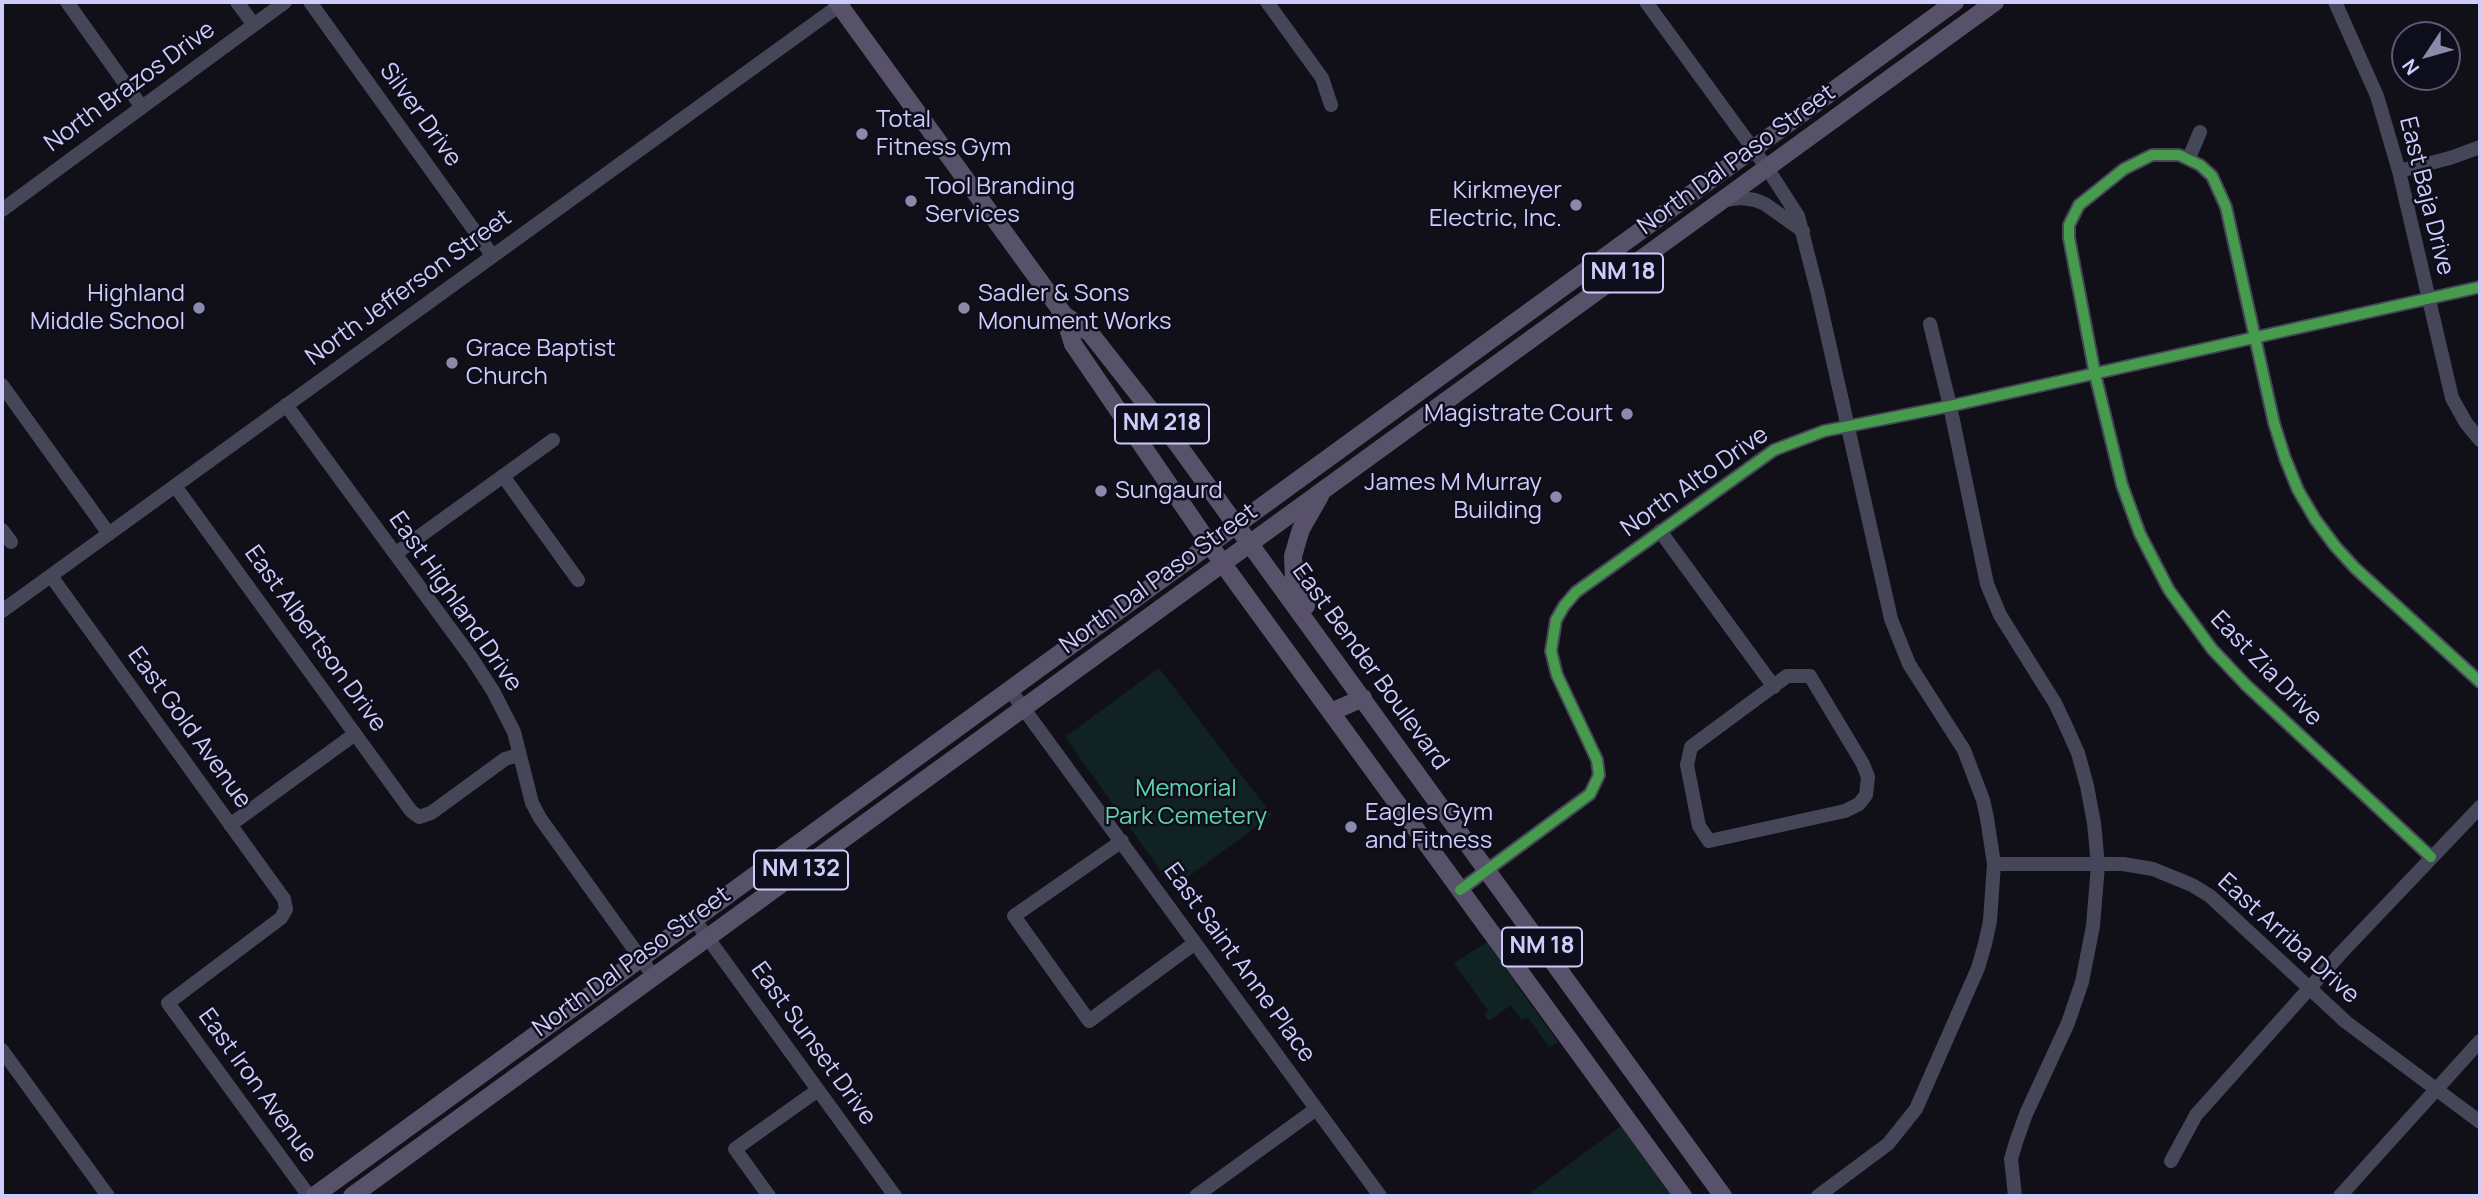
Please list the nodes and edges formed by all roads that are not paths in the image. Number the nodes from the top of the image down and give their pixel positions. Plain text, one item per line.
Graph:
1 (67, 2) edge
2 (237, 2) edge
3 (285, 2) edge
4 (310, 2) edge
5 (1267, 2) edge
6 (1646, 2) edge
7 (1955, 2) edge
8 (1996, 2) edge
9 (2335, 2) edge
10 (840, 3) edge
11 (254, 25) junction
12 (1331, 104) dead end
13 (141, 106) junction
14 (2200, 132) dead end
15 (2480, 147) edge
16 (1753, 149) junction
17 (2189, 158) junction
18 (1767, 168) junction
19 (2399, 171) junction
20 (1723, 200) junction
21 (2, 210) edge
22 (1803, 231) junction
23 (492, 255) junction
24 (2480, 286) edge
25 (2427, 297) junction
26 (1064, 315) junction
27 (1930, 324) dead end
28 (2256, 338) junction
29 (2095, 374) junction
30 (2, 385) edge
31 (286, 405) junction
32 (1950, 406) junction
33 (1846, 426) junction
34 (553, 440) dead end
35 (2480, 440) edge
36 (503, 476) junction
37 (175, 486) junction
38 (1322, 491) junction
39 (1236, 525) junction
40 (2, 530) edge
41 (1660, 531) junction
42 (109, 534) junction
43 (11, 542) dead end
44 (1210, 544) junction
45 (1250, 544) junction
46 (396, 554) junction
47 (1223, 564) junction
48 (51, 576) junction
49 (578, 579) dead end
50 (2, 611) edge
51 (1311, 626) junction
52 (2480, 682) edge
53 (1774, 687) junction
54 (1010, 690) junction
55 (1363, 698) junction
56 (1023, 708) junction
57 (1331, 712) junction
58 (355, 734) junction
59 (519, 755) junction
60 (2480, 807) edge
61 (230, 825) junction
62 (1122, 841) junction
63 (2431, 857) junction
64 (1994, 864) junction
65 (2098, 865) junction
66 (1487, 870) junction
67 (1460, 890) junction
68 (694, 919) junction
69 (708, 937) junction
70 (1195, 943) junction
71 (641, 959) junction
72 (654, 977) junction
73 (2308, 989) junction
74 (168, 1003) joint
75 (2480, 1041) edge
76 (2, 1050) edge
77 (2437, 1088) junction
78 (818, 1090) junction
79 (1316, 1109) junction
80 (2480, 1122) edge
81 (2171, 1161) dead end
82 (108, 1196) edge
83 (312, 1196) edge
84 (352, 1196) edge
85 (769, 1196) edge
86 (895, 1196) edge
87 (1196, 1196) edge
88 (1380, 1196) edge
89 (1683, 1196) edge
90 (1723, 1196) edge
91 (1818, 1196) edge
92 (2015, 1196) edge
93 (2340, 1196) edge

1 - 13 street
2 - 11 street
3 - 11 street, North Brazos Drive
4 - 23 street, Silver Drive
5 - 12 street
6 - 16 street
7 - 16 main road, North Dal Paso Street / NM 18
8 - 18 main road, North Dal Paso Street / NM 18
9 - 19 street, East Baja Drive
10 - 23 street, North Jefferson Street
10 - 26 main road, East Bender Boulevard / NM 218
11 - 13 street, North Brazos Drive
13 - 21 street, North Brazos Drive
14 - 17 street
15 - 19 street
16 - 18 street
16 - 39 main road, North Dal Paso Street / NM 18
17 - 28 street
17 - 29 street, East Zia Drive
18 - 20 main road, North Dal Paso Street / NM 18
18 - 22 street
19 - 25 street, East Baja Drive
20 - 22 street
20 - 38 main road, North Dal Paso Street / NM 18
22 - 33 street
23 - 31 street, North Jefferson Street
24 - 25 street, North Alto Drive
25 - 28 street, North Alto Drive
25 - 35 street, East Baja Drive
26 - 39 main road, East Bender Boulevard / NM 218
26 - 44 main road, East Bender Boulevard
27 - 32 street
28 - 29 street, North Alto Drive
28 - 52 street
29 - 32 street, North Alto Drive
29 - 63 street, East Zia Drive
30 - 42 street
31 - 37 street, North Jefferson Street
31 - 46 street, East Highland Drive
32 - 33 street, North Alto Drive
32 - 65 street
33 - 41 street, North Alto Drive
33 - 64 street
34 - 36 street
36 - 46 street
36 - 49 street
37 - 42 street, North Jefferson Street
37 - 58 street, East Albertson Drive
38 - 45 main road, North Dal Paso Street / NM 18
38 - 51 main road
39 - 44 main road, North Dal Paso Street / NM 132
39 - 45 main road, East Bender Boulevard / NM 218
40 - 43 street
41 - 53 street
41 - 66 street, North Alto Drive
42 - 48 street, North Jefferson Street
44 - 47 main road, East Bender Boulevard / NM 18
44 - 54 main road, North Dal Paso Street / NM 132
45 - 47 main road, North Dal Paso Street / NM 132
45 - 51 main road, East Bender Boulevard / NM 18
46 - 59 street, East Highland Drive
47 - 56 main road, North Dal Paso Street / NM 132
47 - 57 main road, East Bender Boulevard / NM 18
48 - 50 street, North Jefferson Street
48 - 61 street, East Gold Avenue
51 - 55 main road, East Bender Boulevard / NM 18
53 - 53 street
54 - 56 street, East Saint Anne Place
54 - 68 main road, North Dal Paso Street / NM 132
55 - 57 main road
55 - 66 main road, East Bender Boulevard / NM 18
56 - 62 street, East Saint Anne Place
56 - 69 main road, North Dal Paso Street / NM 132
57 - 67 main road, East Bender Boulevard / NM 18
58 - 59 street, East Albertson Drive
58 - 61 street
59 - 71 street, East Highland Drive
60 - 63 street
61 - 74 street, East Gold Avenue
62 - 70 street, East Saint Anne Place
62 - 70 street
63 - 73 street
64 - 65 street, East Arriba Drive
64 - 91 street
65 - 73 street, East Arriba Drive
65 - 92 street
66 - 67 street, North Alto Drive
66 - 90 main road, East Bender Boulevard / NM 18
67 - 89 main road, East Bender Boulevard / NM 18
68 - 69 street, East Sunset Drive
68 - 71 main road, North Dal Paso Street / NM 132
69 - 72 main road, North Dal Paso Street / NM 132
69 - 78 street, East Sunset Drive
70 - 79 street, East Saint Anne Place
71 - 72 street, East Highland Drive
71 - 83 main road, North Dal Paso Street / NM 132
72 - 84 main road, North Dal Paso Street / NM 132
73 - 77 street, East Arriba Drive
73 - 81 street
74 - 83 street, East Iron Avenue
75 - 77 street
76 - 82 street
77 - 80 street, East Arriba Drive
77 - 93 street
78 - 85 street
78 - 86 street, East Sunset Drive
79 - 87 street
79 - 88 street, East Saint Anne Place

